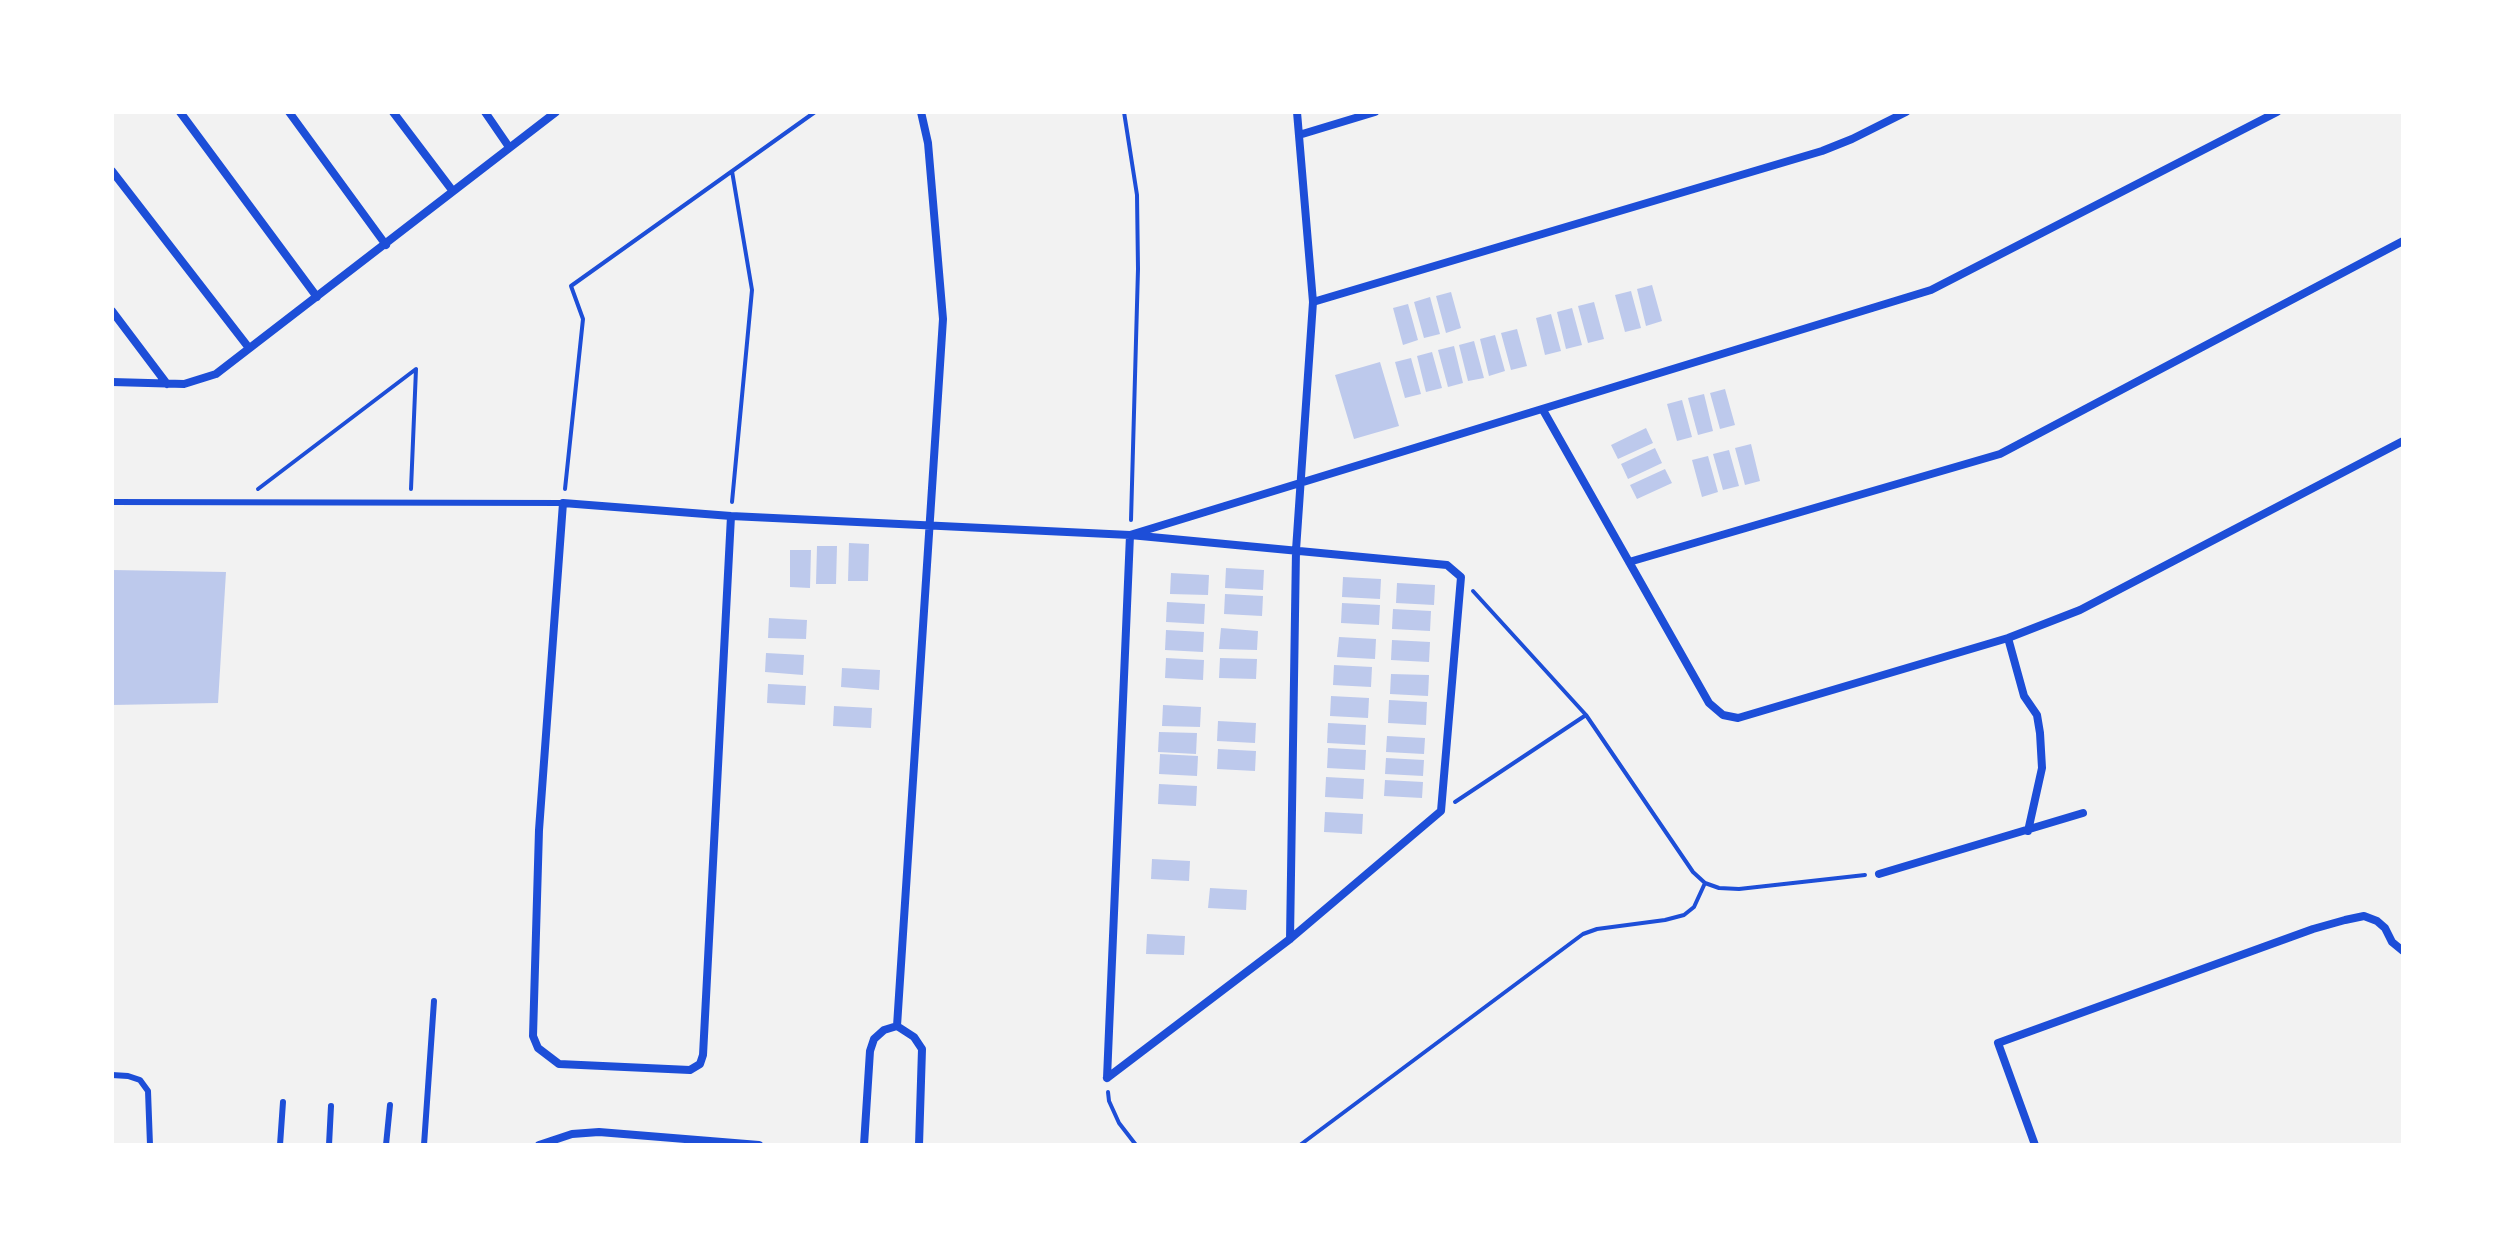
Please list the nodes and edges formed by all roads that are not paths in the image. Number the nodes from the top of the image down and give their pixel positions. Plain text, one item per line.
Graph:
1 (180, 112) edge
2 (289, 112) edge
3 (393, 112) edge
4 (485, 112) edge
5 (556, 112) edge
6 (921, 112) edge
7 (1297, 112) edge
8 (1375, 112) edge
9 (1906, 112) edge
10 (2277, 112) edge
11 (1299, 135) junction
12 (509, 147) junction
13 (112, 171) edge
14 (452, 190) junction
15 (2403, 241) edge
16 (386, 245) junction
17 (317, 297) junction
18 (1313, 302) junction
19 (112, 311) edge
20 (249, 348) junction
21 (112, 382) edge
22 (167, 384) junction
23 (1543, 410) junction
24 (2403, 441) edge
25 (1302, 481) junction
26 (112, 502) edge
27 (563, 503) junction
28 (731, 516) junction
29 (930, 524) junction
30 (1130, 535) junction
31 (1296, 550) junction
32 (1629, 562) junction
33 (2008, 638) junction
34 (2083, 813) dead end
35 (2028, 831) junction
36 (1879, 874) road end
37 (1290, 939) junction
38 (2403, 951) edge
39 (434, 1001) dead end
40 (897, 1026) junction
41 (112, 1075) edge
42 (283, 1102) dead end
43 (390, 1105) dead end
44 (331, 1106) dead end
45 (150, 1145) edge
46 (280, 1145) edge
47 (329, 1145) edge
48 (386, 1145) edge
49 (424, 1145) edge
50 (539, 1145) edge
51 (759, 1145) edge
52 (864, 1145) edge
53 (919, 1145) edge
54 (2035, 1145) edge

1 - 17 street
2 - 16 street
3 - 14 street
4 - 12 street
5 - 12 street
6 - 29 street
7 - 11 street
8 - 11 street
9 - 18 street
10 - 23 street
11 - 18 street
12 - 14 street
13 - 20 street
14 - 16 street
15 - 32 street
16 - 17 street
17 - 20 street
18 - 25 street
19 - 22 street
20 - 22 street
21 - 22 street
23 - 25 street
23 - 32 street
24 - 33 street
25 - 30 street
25 - 31 street
26 - 27 lane
27 - 28 street
27 - 28 street
28 - 29 street
29 - 30 street
29 - 40 street
30 - 31 street
30 - 37 street
31 - 37 street
31 - 37 street
32 - 33 street
33 - 35 street
34 - 35 street
35 - 36 street
38 - 54 street
39 - 49 lane
40 - 52 street
40 - 53 street
41 - 45 lane
42 - 46 lane
43 - 48 lane
44 - 47 lane
50 - 51 street

